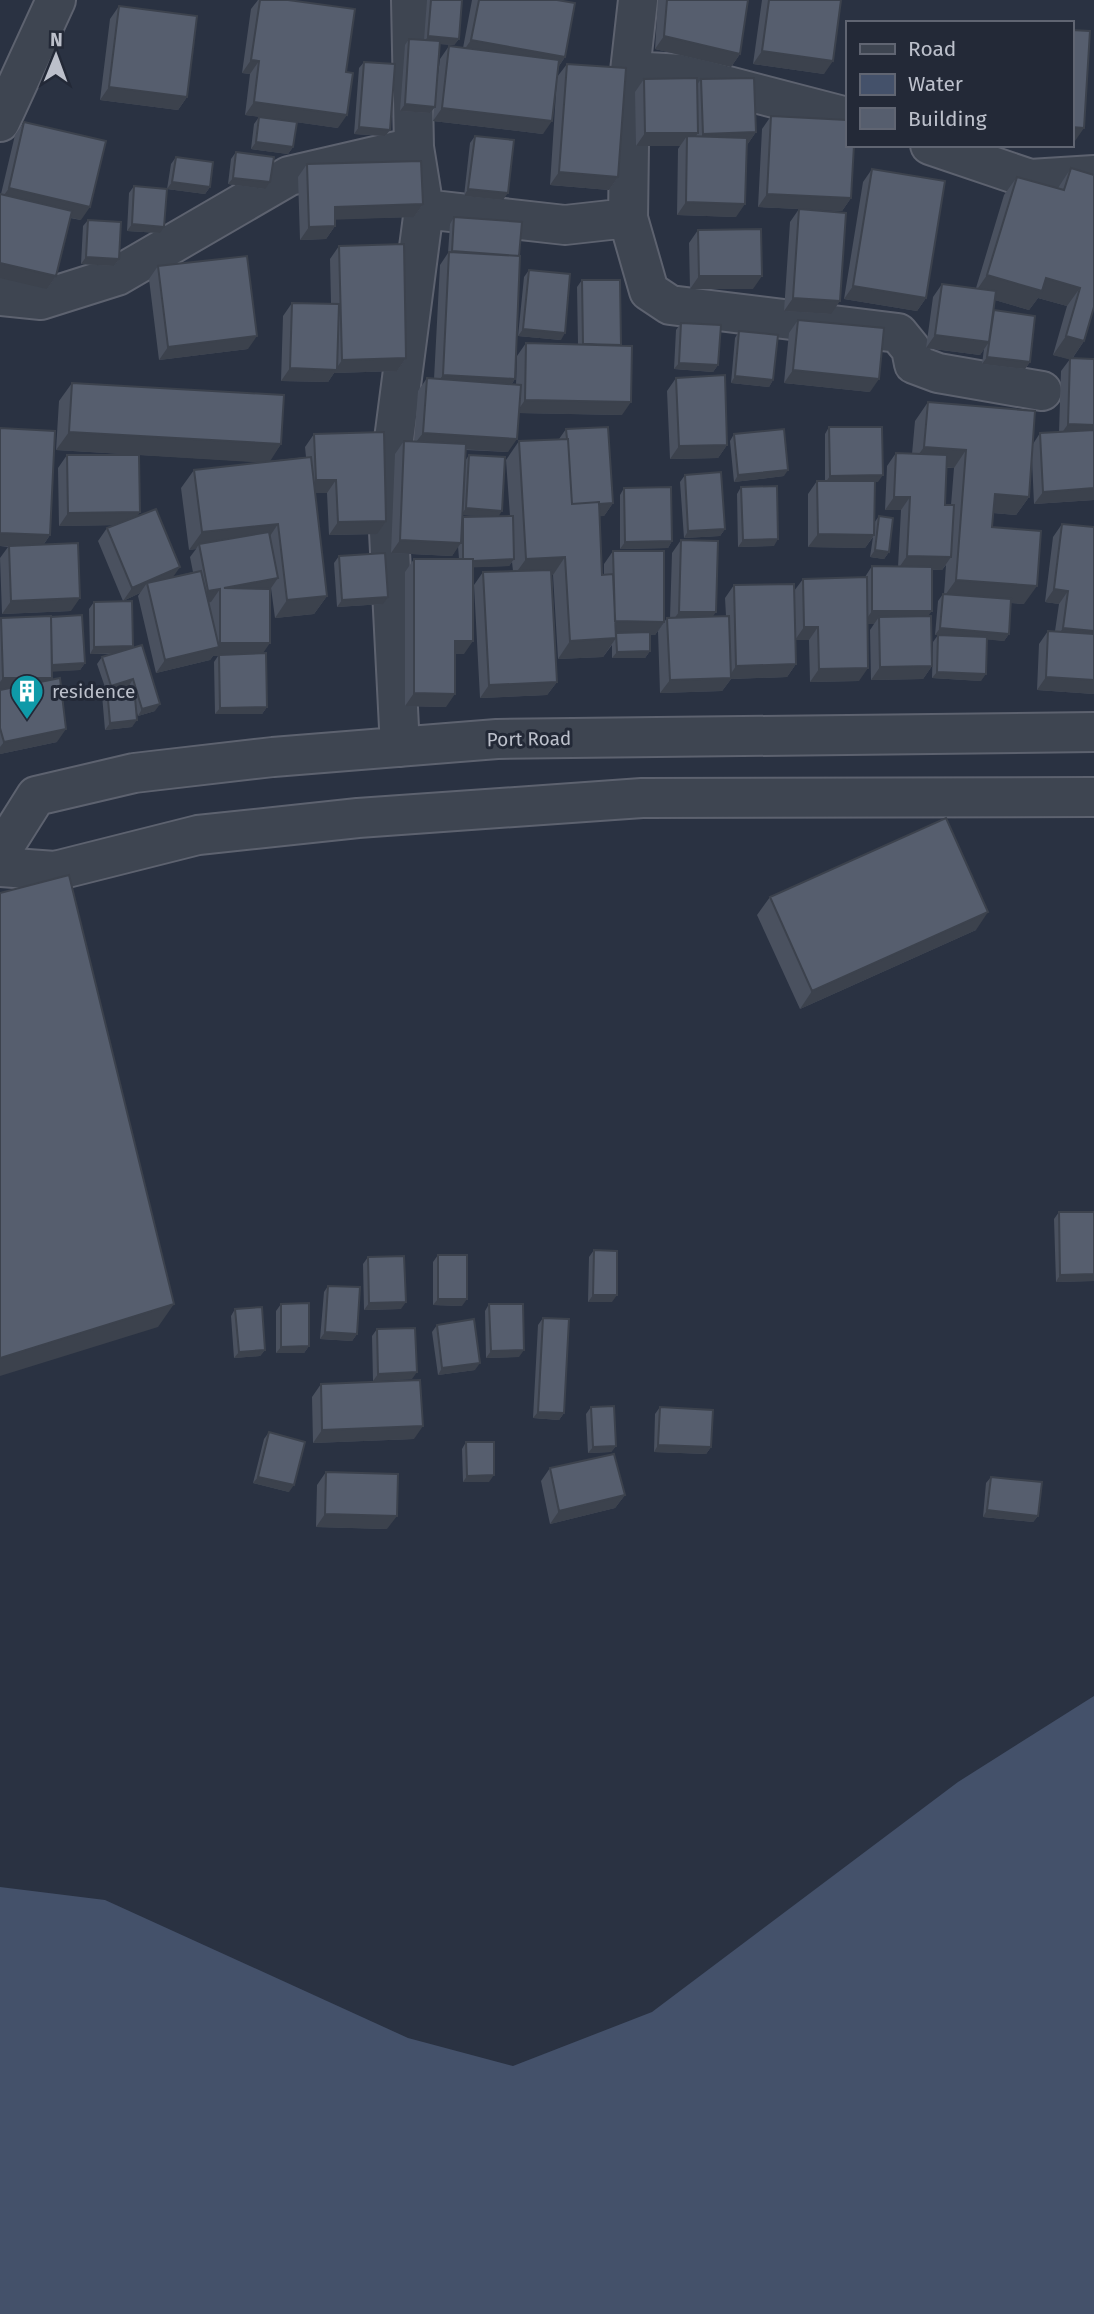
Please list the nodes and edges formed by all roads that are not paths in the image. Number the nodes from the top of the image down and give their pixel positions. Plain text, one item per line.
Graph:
1 (59, 0) edge
2 (411, 0) edge
3 (638, 0) edge
4 (630, 71) junction
5 (846, 117) edge
6 (0, 122) edge
7 (414, 147) junction
8 (936, 147) edge
9 (1094, 175) edge
10 (424, 209) junction
11 (628, 218) junction
12 (0, 296) edge
13 (1042, 391) dead end
14 (1094, 733) edge
15 (400, 747) junction
16 (1094, 797) edge
17 (0, 853) edge
18 (0, 867) edge

1 - 6 street
2 - 7 street
3 - 4 street
4 - 5 street
4 - 11 street
7 - 10 street
7 - 12 street
8 - 9 street
10 - 11 street
10 - 15 street
11 - 13 street
14 - 15 street, Port Road
15 - 17 street, Port Road
16 - 18 street

